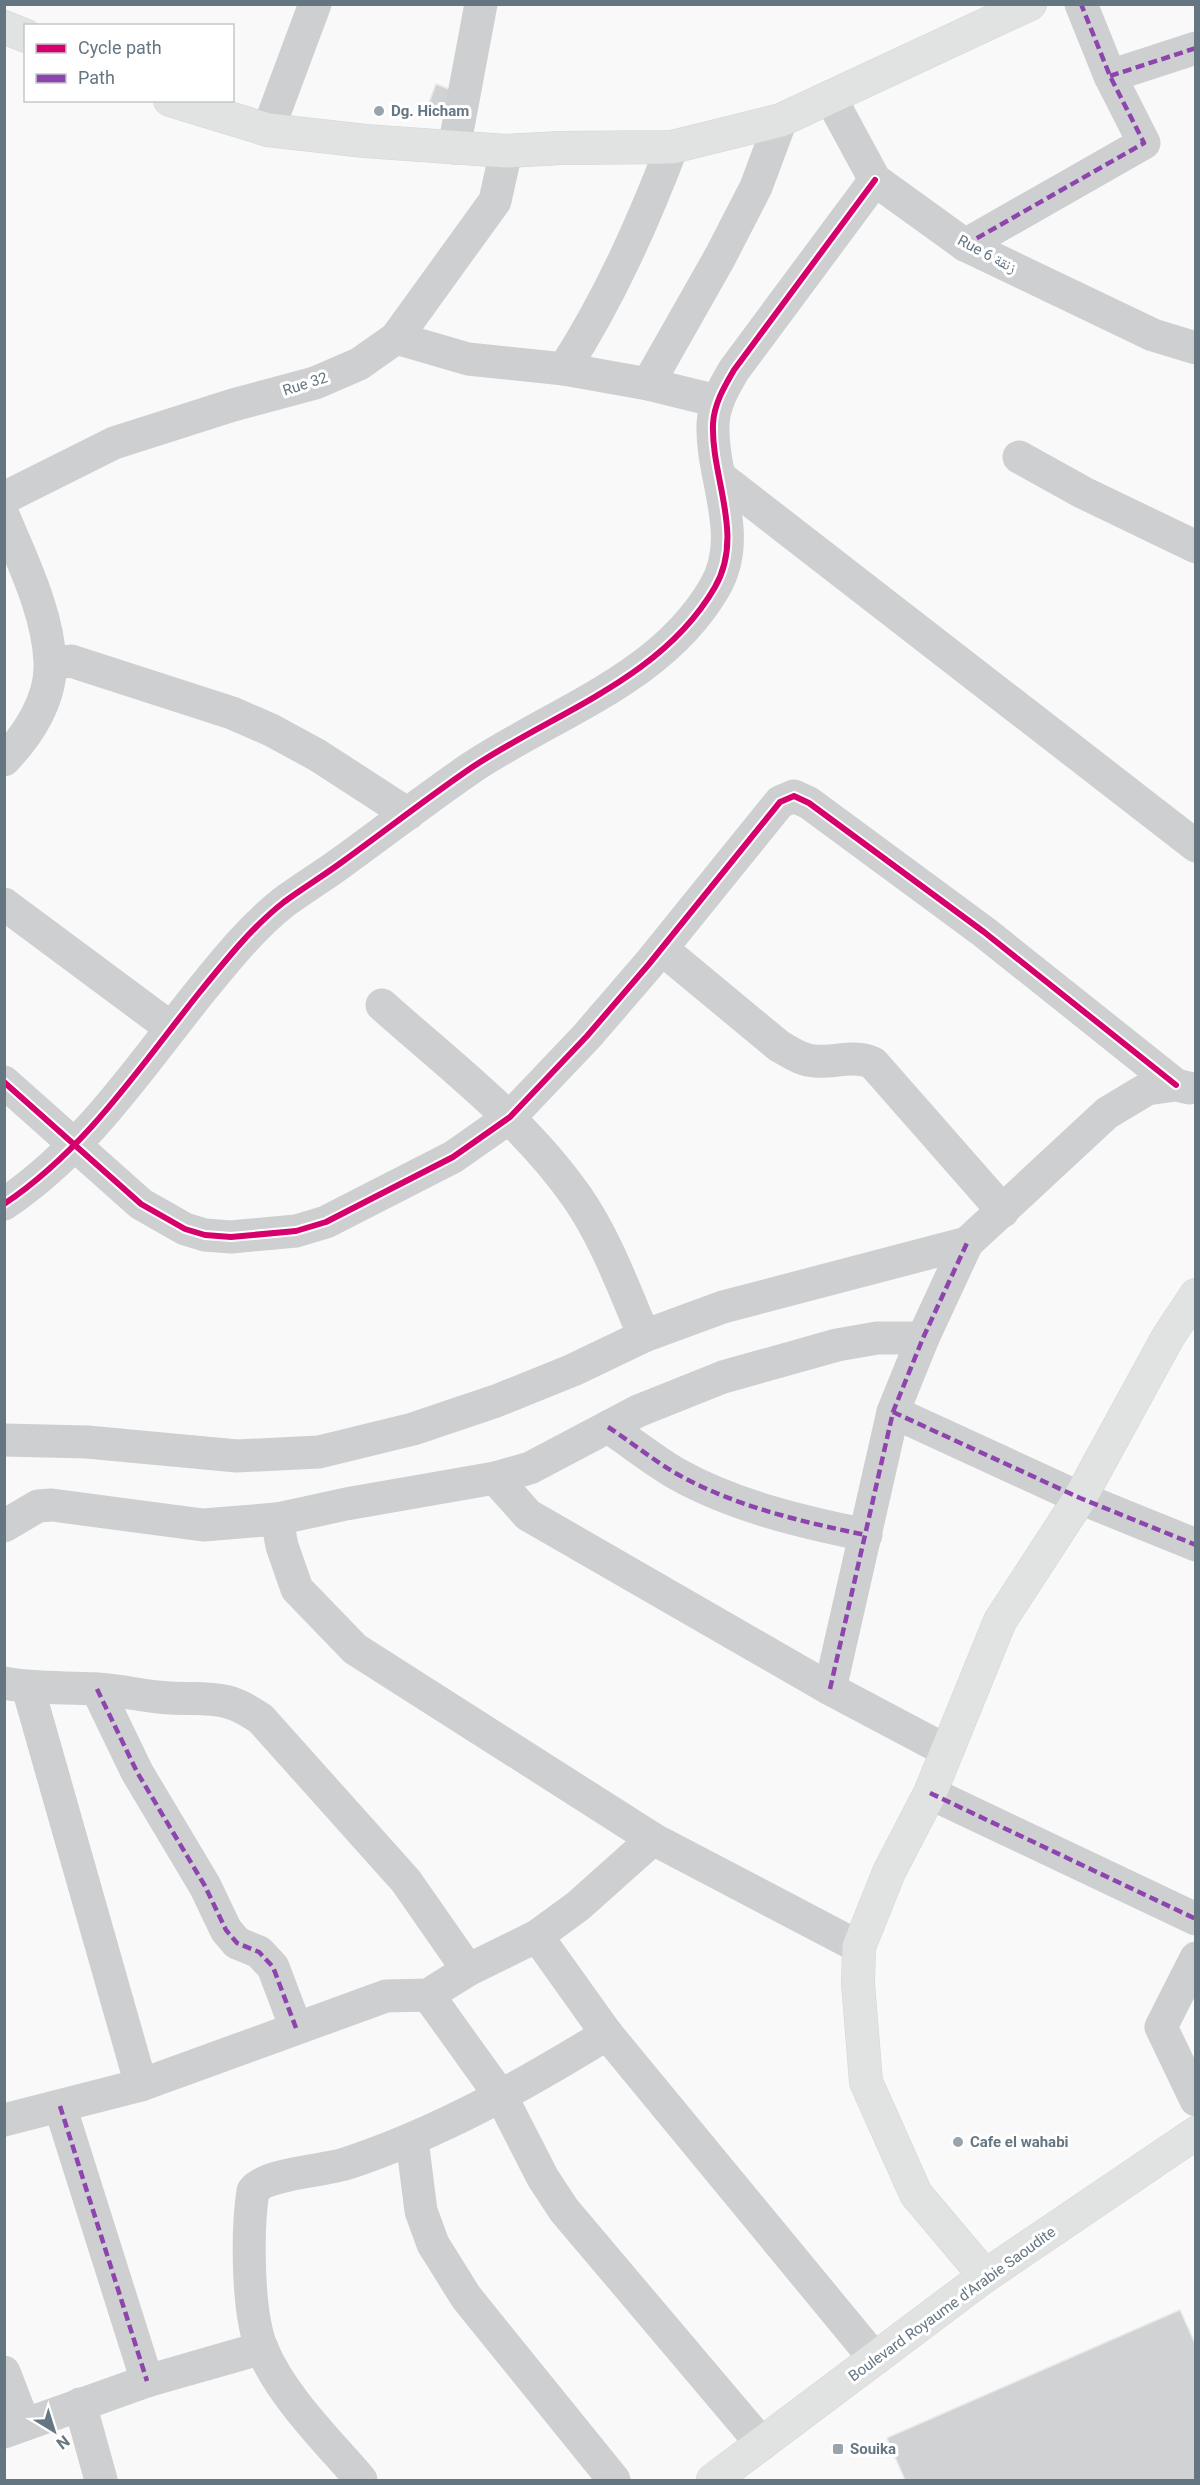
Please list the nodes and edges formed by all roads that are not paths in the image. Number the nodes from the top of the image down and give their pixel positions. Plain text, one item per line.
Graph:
1 (315, 4) edge
2 (481, 4) edge
3 (1030, 4) edge
4 (1082, 4) edge
5 (4, 27) edge
6 (24, 35) edge
7 (1196, 48) edge
8 (1110, 76) junction
9 (830, 97) junction
10 (177, 102) edge
11 (781, 120) junction
12 (268, 130) junction
13 (454, 147) junction
14 (672, 147) junction
15 (506, 151) junction
16 (875, 180) junction
17 (965, 245) junction
18 (396, 338) junction
19 (1196, 348) edge
20 (564, 369) junction
21 (648, 384) junction
22 (717, 401) junction
23 (1019, 457) dead end
24 (720, 477) junction
25 (4, 498) edge
26 (4, 518) edge
27 (1196, 547) edge
28 (51, 664) junction
29 (4, 760) edge
30 (408, 814) junction
31 (1196, 846) edge
32 (4, 904) edge
33 (662, 949) junction
34 (382, 1005) dead end
35 (171, 1029) junction
36 (4, 1082) edge
37 (1186, 1087) edge
38 (510, 1117) junction
39 (77, 1146) junction
40 (4, 1204) edge
41 (1003, 1211) junction
42 (967, 1243) junction
43 (1196, 1295) edge
44 (644, 1336) junction
45 (923, 1338) junction
46 (893, 1412) junction
47 (608, 1427) junction
48 (4, 1440) edge
49 (495, 1478) junction
50 (1080, 1498) junction
51 (278, 1519) junction
52 (4, 1526) edge
53 (866, 1535) junction
54 (1196, 1545) edge
55 (16, 1686) edge
56 (98, 1689) junction
57 (830, 1689) junction
58 (945, 1750) junction
59 (930, 1793) junction
60 (653, 1839) junction
61 (1196, 1919) edge
62 (537, 1936) junction
63 (859, 1947) junction
64 (1196, 1958) edge
65 (468, 1970) junction
66 (428, 1995) junction
67 (296, 2028) junction
68 (607, 2034) junction
69 (141, 2085) junction
70 (502, 2098) junction
71 (1196, 2100) edge
72 (60, 2106) junction
73 (4, 2120) edge
74 (1196, 2133) edge
75 (412, 2140) junction
76 (985, 2276) junction
77 (262, 2348) junction
78 (875, 2359) junction
79 (4, 2372) edge
80 (147, 2381) junction
81 (80, 2404) junction
82 (14, 2428) edge
83 (762, 2444) junction
84 (101, 2481) edge
85 (361, 2481) edge
86 (614, 2481) edge
87 (712, 2481) edge

1 - 12 street
2 - 13 street
3 - 9 street
4 - 8 street
5 - 6 street
7 - 8 street
8 - 17 street
9 - 11 street
9 - 16 street, Rue 6 زنقة
10 - 12 street
11 - 14 street
11 - 21 street
12 - 13 street
13 - 15 street
14 - 15 street
14 - 20 street
15 - 18 street, Rue 32
16 - 17 street, Rue 6 زنقة
16 - 22 street
17 - 19 street, Rue 6 زنقة
18 - 20 street
18 - 25 street, Rue 32
20 - 21 street
21 - 22 street
22 - 24 street
23 - 27 street
24 - 30 street
24 - 31 street
26 - 28 street
28 - 29 street
28 - 30 street
30 - 35 street
32 - 35 street
33 - 37 street
33 - 38 street
33 - 41 street
34 - 38 street
35 - 39 street
36 - 39 street
37 - 41 street
38 - 39 street
38 - 44 street
39 - 40 street
41 - 42 street
42 - 44 street
42 - 45 street
43 - 50 street
44 - 48 street
45 - 46 street
45 - 47 street
46 - 50 street
46 - 53 street
47 - 49 street
47 - 53 street
49 - 51 street
49 - 57 street
50 - 54 street
50 - 58 street
51 - 52 street
51 - 60 street
53 - 57 street
55 - 56 street
55 - 69 street
56 - 65 street
56 - 67 street
57 - 58 street
58 - 59 street
59 - 61 street
59 - 63 street
60 - 62 street
60 - 63 street
62 - 65 street
62 - 68 street
63 - 76 street
64 - 71 street
65 - 66 street
66 - 67 street
66 - 70 street
67 - 69 street
68 - 70 street
68 - 78 street
69 - 72 street
70 - 75 street
70 - 83 street
72 - 73 street
72 - 80 street
74 - 76 street, Boulevard Royaume d'Arabie Saoudite
75 - 77 street
75 - 86 street
76 - 78 street, Boulevard Royaume d'Arabie Saoudite
77 - 80 street
77 - 85 street
78 - 83 street, Boulevard Royaume d'Arabie Saoudite
79 - 82 street
80 - 81 street
81 - 82 street
81 - 84 street
83 - 87 street, Boulevard Royaume d'Arabie Saoudite

